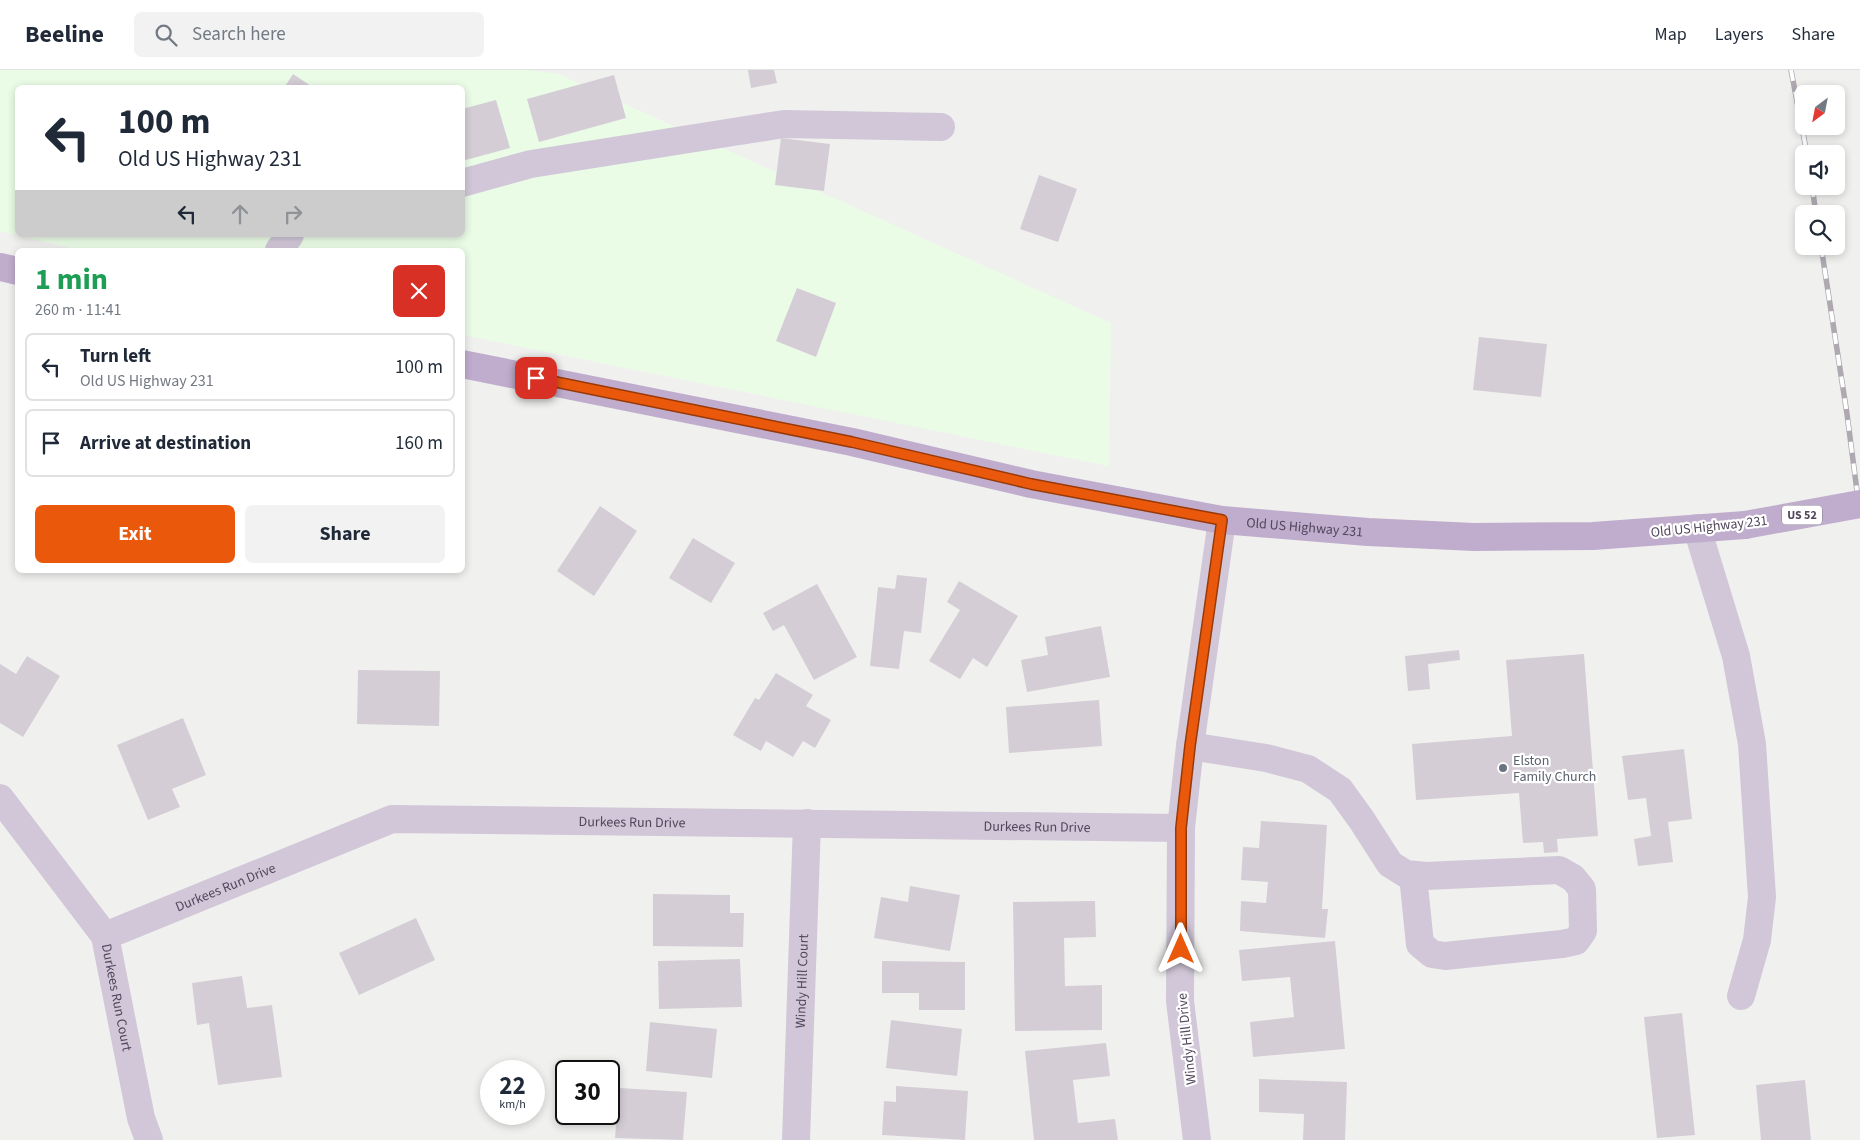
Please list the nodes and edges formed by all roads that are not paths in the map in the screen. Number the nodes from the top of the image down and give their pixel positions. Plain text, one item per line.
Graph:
1 (941, 127) dead end
2 (465, 182) edge
3 (289, 237) edge
4 (280, 248) edge
5 (0, 267) edge
6 (15, 270) edge
7 (465, 365) edge
8 (1860, 504) edge
9 (1222, 520) junction
10 (1697, 528) junction
11 (1190, 746) junction
12 (0, 798) edge
13 (807, 823) junction
14 (1181, 828) junction
15 (1413, 876) junction
16 (105, 936) junction
17 (1741, 996) dead end
18 (149, 1140) edge
19 (796, 1140) edge
20 (1197, 1140) edge

1 - 2 street
3 - 4 street
5 - 6 main road
7 - 9 main road, Old US Highway 231 / US 52
8 - 10 main road, Old US Highway 231 / US 52, bridge
9 - 10 main road, Old US Highway 231 / US 52
9 - 11 street, Windy Hill Drive
10 - 17 street
11 - 14 street, Windy Hill Drive
11 - 15 street
12 - 16 street, Durkees Run Court
13 - 14 street, Durkees Run Drive
13 - 16 street, Durkees Run Drive
13 - 19 street, Windy Hill Court
14 - 20 street, Windy Hill Drive
15 - 15 street
16 - 18 street, Durkees Run Court

